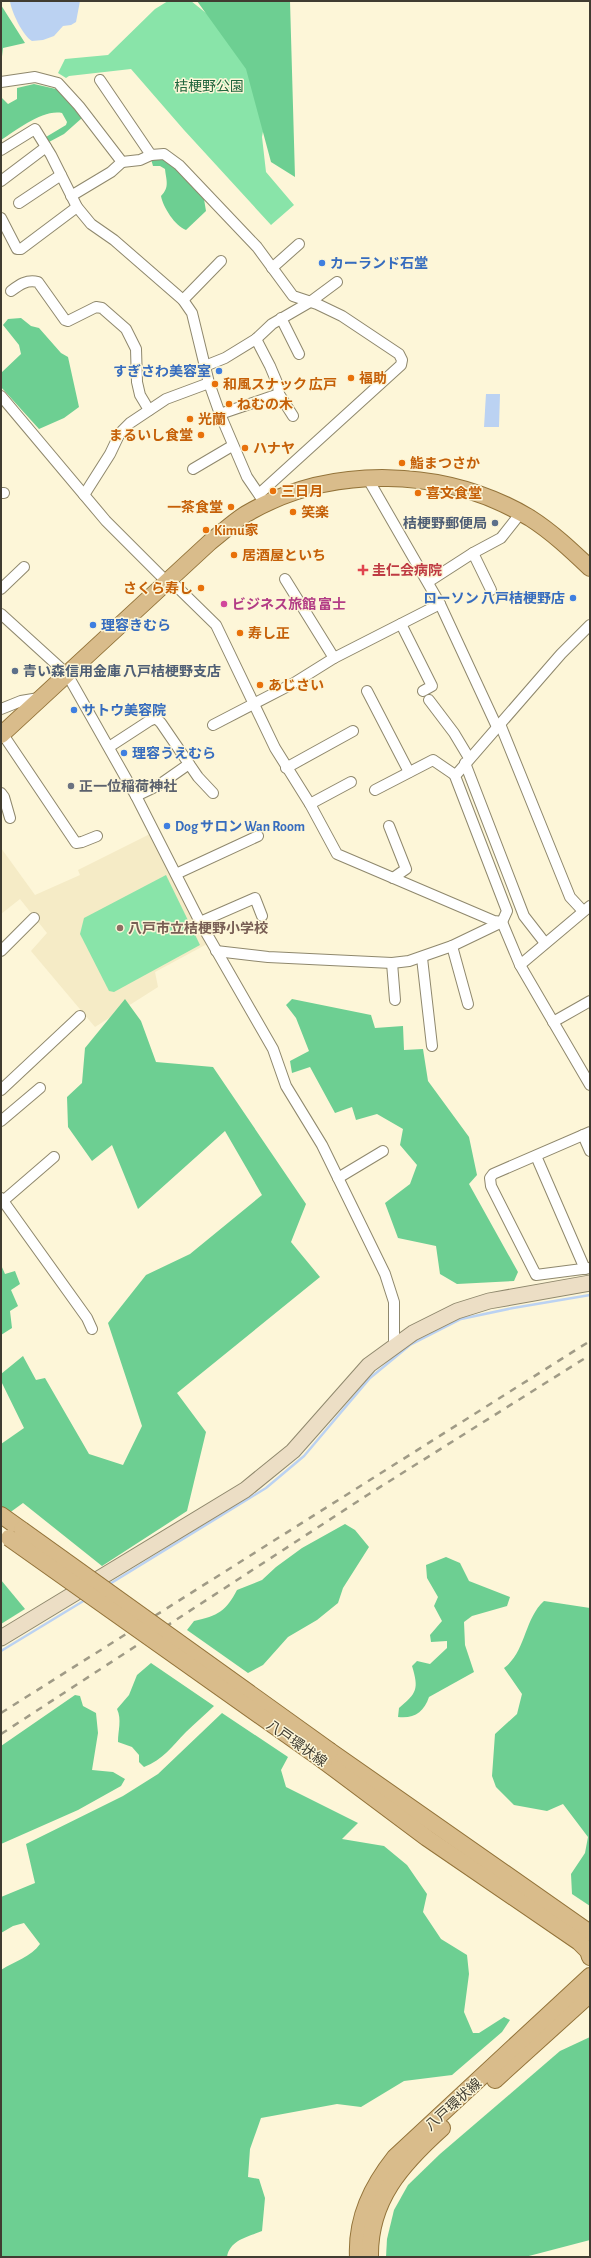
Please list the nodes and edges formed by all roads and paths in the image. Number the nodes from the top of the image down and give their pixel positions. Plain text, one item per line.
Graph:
1 (100, 80) dead end
2 (1, 82) edge
3 (46, 147) junction
4 (1, 150) edge
5 (150, 155) junction
6 (122, 162) junction
7 (61, 175) junction
8 (1, 181) edge
9 (72, 196) junction
10 (19, 203) dead end
11 (77, 207) junction
12 (1, 218) edge
13 (298, 244) dead end
14 (221, 261) dead end
15 (272, 268) junction
16 (337, 282) dead end
17 (11, 291) dead end
18 (183, 300) junction
19 (310, 302) junction
20 (282, 318) junction
21 (256, 339) junction
22 (299, 354) dead end
23 (205, 366) junction
24 (209, 384) junction
25 (279, 394) junction
26 (2, 399) edge
27 (148, 410) junction
28 (220, 414) junction
29 (293, 416) dead end
30 (232, 446) junction
31 (193, 469) dead end
32 (368, 478) junction
33 (84, 495) junction
34 (263, 499) junction
35 (520, 514) junction
36 (473, 553) junction
37 (24, 567) dead end
38 (590, 568) edge
39 (285, 579) dead end
40 (169, 581) junction
41 (428, 582) junction
42 (1, 589) edge
43 (491, 590) dead end
44 (440, 604) junction
45 (2, 617) edge
46 (401, 624) junction
47 (590, 625) edge
48 (334, 658) junction
49 (67, 674) junction
50 (367, 691) dead end
51 (423, 691) dead end
52 (41, 698) junction
53 (429, 700) dead end
54 (255, 703) junction
55 (1, 709) edge
56 (214, 725) dead end
57 (498, 725) junction
58 (353, 731) dead end
59 (2, 734) edge
60 (109, 747) junction
61 (467, 761) junction
62 (189, 764) junction
63 (286, 768) junction
64 (409, 772) junction
65 (455, 775) junction
66 (351, 782) dead end
67 (375, 790) dead end
68 (1, 793) edge
69 (213, 793) dead end
70 (136, 796) junction
71 (310, 804) junction
72 (10, 818) dead end
73 (389, 826) dead end
74 (97, 836) dead end
75 (258, 836) dead end
76 (176, 874) junction
77 (393, 878) junction
78 (587, 908) edge
79 (262, 916) dead end
80 (34, 918) dead end
81 (200, 922) junction
82 (502, 922) junction
83 (545, 943) junction
84 (452, 946) junction
85 (1, 951) edge
86 (216, 951) junction
87 (422, 958) junction
88 (392, 963) junction
89 (520, 965) junction
90 (395, 1000) dead end
91 (590, 1001) edge
92 (468, 1004) dead end
93 (80, 1016) dead end
94 (553, 1022) junction
95 (432, 1046) dead end
96 (587, 1071) edge
97 (590, 1084) edge
98 (40, 1088) dead end
99 (1, 1090) edge
100 (1, 1121) edge
101 (586, 1134) edge
102 (384, 1151) dead end
103 (590, 1151) edge
104 (536, 1156) junction
105 (54, 1157) dead end
106 (338, 1178) junction
107 (2, 1200) edge
108 (588, 1268) edge
109 (590, 1283) edge
110 (92, 1329) dead end
111 (394, 1345) junction
112 (1, 1515) edge
113 (11, 1534) edge
114 (1, 1638) edge
115 (327, 1756) junction
116 (590, 1933) edge
117 (590, 1956) edge
118 (590, 1976) edge
119 (590, 1994) edge
120 (358, 2257) edge
121 (370, 2257) edge

1 - 5 street
2 - 6 street
3 - 4 street
3 - 7 street
3 - 8 street
5 - 6 street
5 - 15 street
6 - 9 street
7 - 9 street
7 - 10 street
9 - 11 street
11 - 12 street
11 - 18 street
13 - 15 street
14 - 18 street
15 - 19 street
16 - 19 street
17 - 27 street
18 - 23 street
19 - 20 street
19 - 34 street
20 - 21 street
20 - 22 street
21 - 23 street
21 - 25 street
23 - 24 street
24 - 27 street
24 - 28 street
25 - 28 street
25 - 29 street
26 - 33 street
27 - 33 street
28 - 30 street
30 - 31 street
30 - 34 street
32 - 34 main road
32 - 35 main road
32 - 41 street
33 - 40 street
34 - 40 main road
35 - 36 street
35 - 38 main road
36 - 41 street
36 - 43 street
37 - 42 street
39 - 48 street
40 - 49 main road
40 - 54 street
41 - 44 street
44 - 46 street
44 - 57 street
45 - 49 street
46 - 48 street
46 - 51 street
47 - 57 street
48 - 54 street
49 - 52 main road
49 - 60 street
50 - 64 street
52 - 55 street
52 - 59 main road
53 - 61 street
54 - 56 street
54 - 63 street
57 - 61 street
57 - 78 street
58 - 63 street
59 - 74 street
60 - 62 street
60 - 70 street
61 - 65 street
61 - 83 street
62 - 69 street
62 - 70 street
63 - 71 street
64 - 65 street
64 - 67 street
65 - 82 street
66 - 71 street
68 - 72 street
70 - 76 street
71 - 77 street
73 - 77 street
75 - 76 street
76 - 81 street
77 - 82 street
78 - 83 street
79 - 81 street
80 - 85 street
81 - 86 street
82 - 84 street
82 - 89 street
83 - 89 street
84 - 87 street
84 - 92 street
86 - 88 street
86 - 106 street
87 - 88 street
87 - 95 street
88 - 90 street
89 - 94 street
91 - 94 street
93 - 99 street
94 - 96 street
96 - 97 street
98 - 100 street
101 - 103 street
101 - 104 street
102 - 106 street
104 - 108 street
104 - 108 street
105 - 107 street
106 - 111 street
107 - 110 street
109 - 111 street
111 - 114 street
112 - 113 main road, 八戸環状線
113 - 115 main road, 八戸環状線, bridge
115 - 116 main road, 八戸環状線
115 - 117 main road, 八戸環状線
118 - 120 main road, 八戸環状線
119 - 121 main road, 八戸環状線

